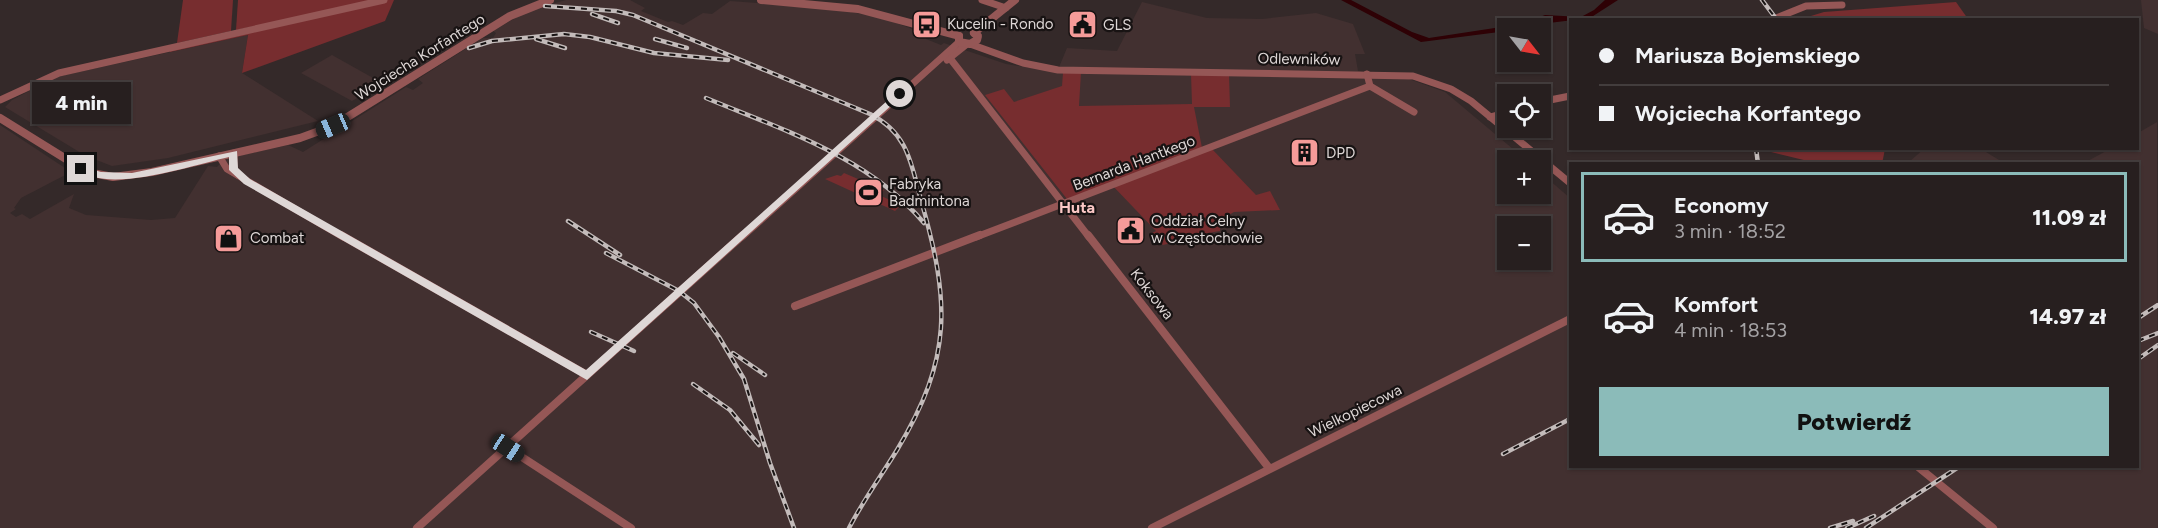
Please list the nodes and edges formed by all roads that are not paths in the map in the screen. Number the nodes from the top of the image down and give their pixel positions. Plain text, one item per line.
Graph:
1 (384, 0) edge
2 (550, 0) edge
3 (761, 0) edge
4 (982, 0) edge
5 (1015, 0) edge
6 (534, 2) edge
7 (1842, 5) dead end
8 (1006, 8) junction
9 (1776, 18) edge
10 (968, 40) junction
11 (950, 55) junction
12 (1367, 74) junction
13 (1370, 86) junction
14 (1569, 96) edge
15 (0, 100) edge
16 (1551, 100) edge
17 (1414, 112) dead end
18 (1497, 115) edge
19 (1490, 117) junction
20 (0, 118) edge
21 (234, 153) junction
22 (219, 156) junction
23 (239, 176) junction
24 (1569, 182) edge
25 (1065, 203) junction
26 (795, 306) dead end
27 (1569, 319) edge
28 (587, 375) junction
29 (508, 448) junction
30 (1269, 468) junction
31 (1919, 468) edge
32 (417, 528) edge
33 (631, 528) edge
34 (1152, 528) edge
35 (1993, 528) edge

1 - 15 street
2 - 6 street, Wojciecha Korfantego
3 - 10 street
4 - 8 street
5 - 8 street
6 - 21 street, Wojciecha Korfantego
7 - 9 street
8 - 10 street
10 - 11 street
10 - 12 street, Odlewników
11 - 25 street, Koksowa
11 - 28 street
12 - 13 street
12 - 19 street, Odlewników
13 - 17 street
13 - 25 street, Bernarda Hantkego
14 - 16 street
18 - 19 street
19 - 24 street, Odlewników
20 - 22 street, Wojciecha Korfantego
21 - 22 street, Wojciecha Korfantego
21 - 23 street
22 - 23 street
23 - 28 street
25 - 26 street, Bernarda Hantkego
25 - 30 street, Koksowa
27 - 30 street, Wielkopiecowa
28 - 29 street
29 - 32 street
29 - 33 street
30 - 34 street, Wielkopiecowa
31 - 35 street

